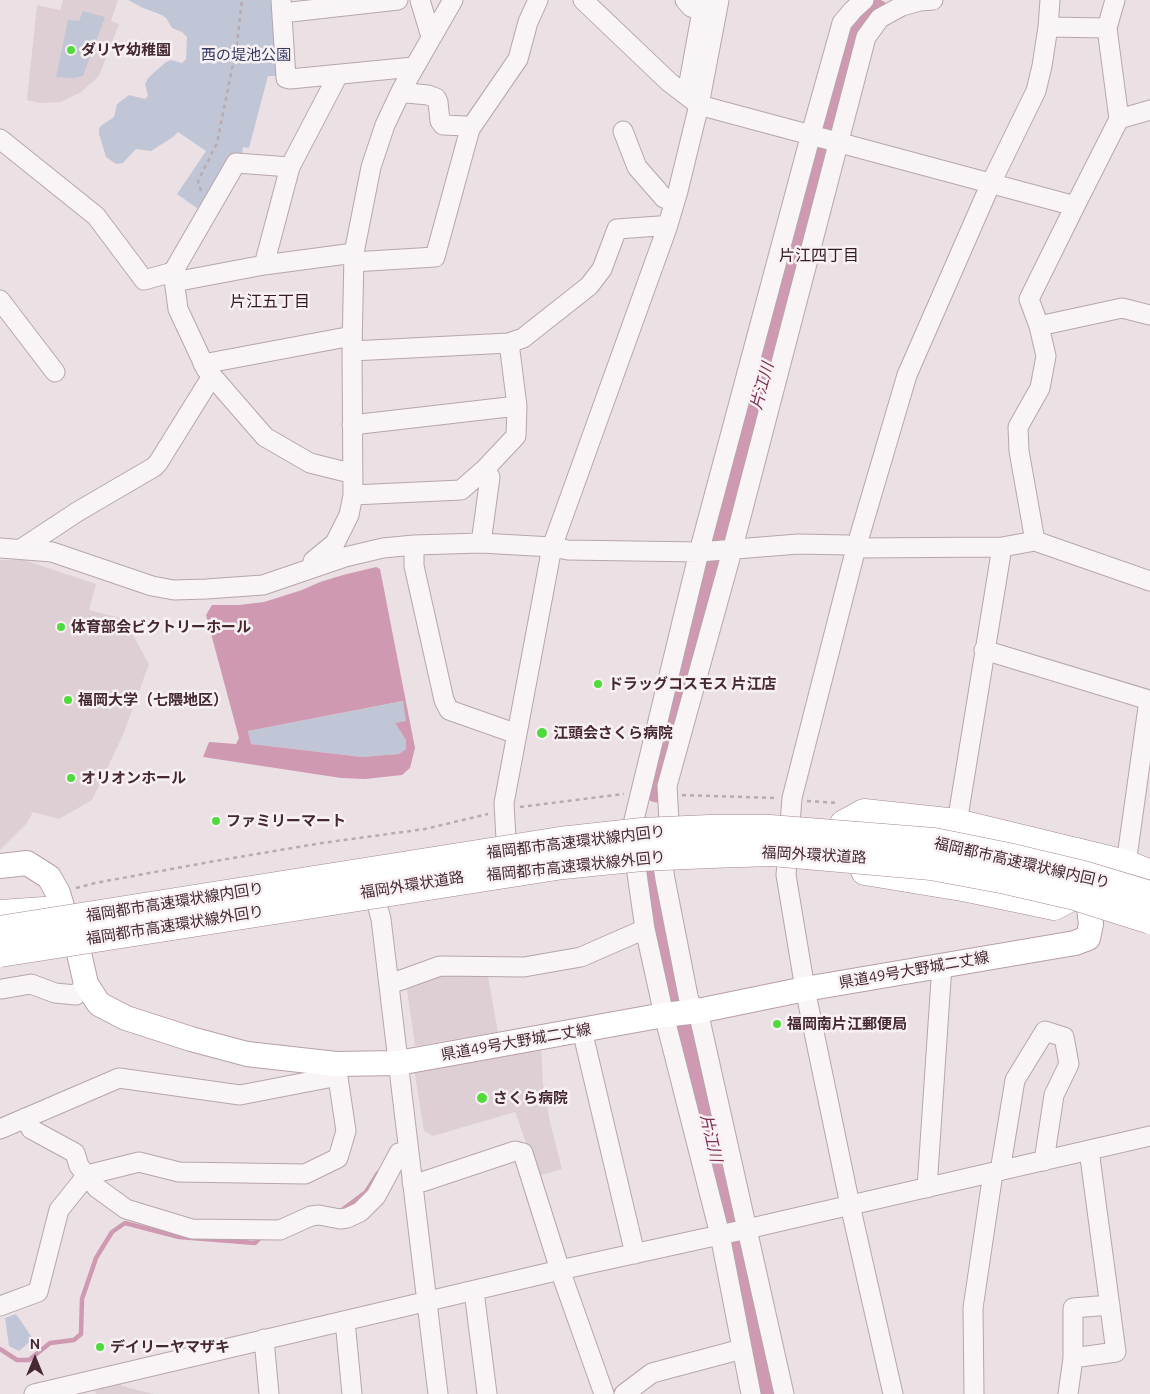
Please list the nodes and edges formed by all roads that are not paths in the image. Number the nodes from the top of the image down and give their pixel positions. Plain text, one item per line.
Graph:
1 (398, 0) edge
2 (420, 0) edge
3 (453, 0) edge
4 (538, 0) edge
5 (583, 0) edge
6 (685, 0) edge
7 (719, 0) edge
8 (864, 0) edge
9 (933, 0) edge
10 (1050, 0) edge
11 (1116, 0) edge
12 (702, 5) edge
13 (281, 7) edge
14 (1048, 27) junction
15 (1108, 28) junction
16 (431, 37) junction
17 (413, 67) junction
18 (338, 75) junction
19 (402, 89) junction
20 (692, 99) junction
21 (1150, 110) edge
22 (1118, 118) junction
23 (471, 128) junction
24 (624, 131) dead end
25 (814, 134) junction
26 (0, 139) edge
27 (838, 141) junction
28 (290, 168) junction
29 (990, 183) junction
30 (674, 202) junction
31 (1074, 206) junction
32 (667, 228) junction
33 (354, 258) junction
34 (264, 265) junction
35 (174, 277) junction
36 (0, 300) edge
37 (1150, 315) edge
38 (1039, 326) junction
39 (352, 343) junction
40 (509, 343) junction
41 (208, 370) junction
42 (56, 372) dead end
43 (517, 406) junction
44 (352, 425) junction
45 (485, 469) junction
46 (352, 472) junction
47 (354, 495) junction
48 (1035, 541) junction
49 (481, 543) junction
50 (414, 545) junction
51 (552, 547) junction
52 (1002, 547) junction
53 (0, 548) edge
54 (856, 548) junction
55 (21, 549) junction
56 (731, 551) junction
57 (698, 552) junction
58 (0, 560) edge
59 (315, 566) junction
60 (1150, 581) edge
61 (984, 650) junction
62 (517, 734) junction
63 (669, 821) junction
64 (790, 821) junction
65 (957, 823) junction
66 (633, 824) junction
67 (844, 824) junction
68 (506, 839) junction
69 (661, 852) junction
70 (787, 852) junction
71 (634, 853) junction
72 (367, 863) junction
73 (0, 866) edge
74 (1138, 869) edge
75 (1150, 890) edge
76 (374, 892) junction
77 (1150, 895) edge
78 (1081, 899) junction
79 (63, 910) junction
80 (0, 914) edge
81 (1150, 921) edge
82 (645, 929) junction
83 (0, 930) edge
84 (76, 940) junction
85 (0, 953) edge
86 (0, 960) edge
87 (942, 965) junction
88 (86, 984) junction
89 (390, 984) junction
90 (2, 989) dead end
91 (805, 989) junction
92 (682, 1013) junction
93 (582, 1030) junction
94 (398, 1062) junction
95 (336, 1064) junction
96 (25, 1118) junction
97 (0, 1128) edge
98 (1150, 1136) edge
99 (1089, 1150) junction
100 (408, 1152) junction
101 (1044, 1161) junction
102 (996, 1172) junction
103 (87, 1175) junction
104 (412, 1182) junction
105 (927, 1188) junction
106 (850, 1205) junction
107 (745, 1230) junction
108 (722, 1235) junction
109 (635, 1254) junction
110 (560, 1270) junction
111 (474, 1291) junction
112 (426, 1302) junction
113 (1110, 1305) junction
114 (0, 1306) edge
115 (344, 1321) junction
116 (264, 1339) junction
117 (742, 1349) junction
118 (1073, 1358) junction
119 (105, 1386) edge
120 (34, 1394) edge
121 (269, 1394) edge
122 (352, 1394) edge
123 (438, 1394) edge
124 (487, 1394) edge
125 (604, 1394) edge
126 (624, 1394) edge
127 (751, 1394) edge
128 (784, 1394) edge
129 (894, 1394) edge
130 (974, 1394) edge
131 (1068, 1394) edge

1 - 13 street
2 - 16 street
3 - 16 street
4 - 23 street
5 - 20 street
6 - 12 street
7 - 20 street
8 - 25 street
9 - 27 street
10 - 14 street
11 - 15 street
12 - 20 street
13 - 18 street
14 - 15 street
14 - 29 street
15 - 22 street
16 - 17 street
17 - 18 street
17 - 19 street
18 - 28 street
19 - 23 street
19 - 33 street
20 - 25 street
20 - 30 street
21 - 22 street
22 - 31 street
23 - 33 street
24 - 30 street
25 - 27 street
25 - 57 street
26 - 35 street
27 - 29 street
27 - 56 street
28 - 34 street
28 - 35 street
29 - 31 street
29 - 54 street
30 - 32 street
31 - 38 street
32 - 40 street
32 - 51 street
33 - 34 street
33 - 39 street
34 - 35 street
35 - 41 street
36 - 42 street
37 - 38 street
38 - 48 street
39 - 40 street
39 - 41 street
39 - 44 street
40 - 43 street
41 - 46 street
41 - 55 street
43 - 44 street
43 - 45 street
44 - 46 street
45 - 47 street
45 - 49 street
46 - 47 street
47 - 59 street
48 - 52 street
48 - 60 street
49 - 50 street
49 - 51 street
50 - 59 street
50 - 62 street
51 - 57 street
51 - 62 street
52 - 54 street
52 - 61 street
53 - 55 street
53 - 58 street
54 - 56 street
54 - 64 street
55 - 59 street
56 - 57 street
56 - 63 street
57 - 66 street
61 - 65 street
61 - 74 street
62 - 68 street
63 - 64 highway, 福岡外環状道路
63 - 66 highway, 福岡外環状道路
63 - 69 street
64 - 67 highway, 福岡外環状道路
64 - 70 street
65 - 67 highway
65 - 74 highway
66 - 68 highway, 福岡外環状道路
67 - 75 highway, 福岡外環状道路
68 - 72 highway, 福岡外環状道路
69 - 70 highway, 福岡外環状道路
69 - 71 highway, 福岡外環状道路
69 - 92 street
70 - 78 highway, 福岡外環状道路
70 - 91 street
71 - 76 highway, 福岡外環状道路
71 - 82 street
72 - 76 street
72 - 79 highway, 福岡外環状道路
73 - 79 main road, 県道49号大野城二丈線
76 - 84 highway, 福岡外環状道路
76 - 89 street
77 - 83 highway, 福岡都市高速環状線内回り, bridge
78 - 81 highway, 福岡外環状道路
78 - 87 main road, 県道49号大野城二丈線
79 - 80 highway, 福岡外環状道路
79 - 84 main road, 県道49号大野城二丈線
81 - 85 highway, 福岡都市高速環状線外回り, bridge
82 - 89 street
82 - 92 street
84 - 86 highway, 福岡外環状道路
84 - 88 main road, 県道49号大野城二丈線
87 - 91 main road, 県道49号大野城二丈線
87 - 105 street
88 - 90 street
88 - 95 main road, 県道49号大野城二丈線
89 - 94 street
91 - 92 main road, 県道49号大野城二丈線
91 - 106 street
92 - 93 main road, 県道49号大野城二丈線
92 - 107 street
92 - 108 street
93 - 94 main road, 県道49号大野城二丈線
93 - 109 street
94 - 95 main road, 県道49号大野城二丈線
94 - 100 street
95 - 96 street
95 - 103 street
96 - 97 street
96 - 103 street
98 - 99 street
99 - 101 street
99 - 113 street
100 - 103 street
100 - 104 street
101 - 102 street
101 - 102 street
102 - 105 street
102 - 130 street
103 - 114 street
104 - 110 street
104 - 112 street
105 - 106 street
106 - 107 street
106 - 129 street
107 - 108 street
107 - 128 street
108 - 109 street
108 - 117 street
109 - 110 street
110 - 111 street
110 - 125 street
111 - 112 street
111 - 124 street
112 - 115 street
112 - 123 street
113 - 118 street
113 - 118 street
115 - 116 street
115 - 122 street
116 - 119 street
116 - 121 street
117 - 126 street
117 - 127 street
118 - 131 street
119 - 120 street

